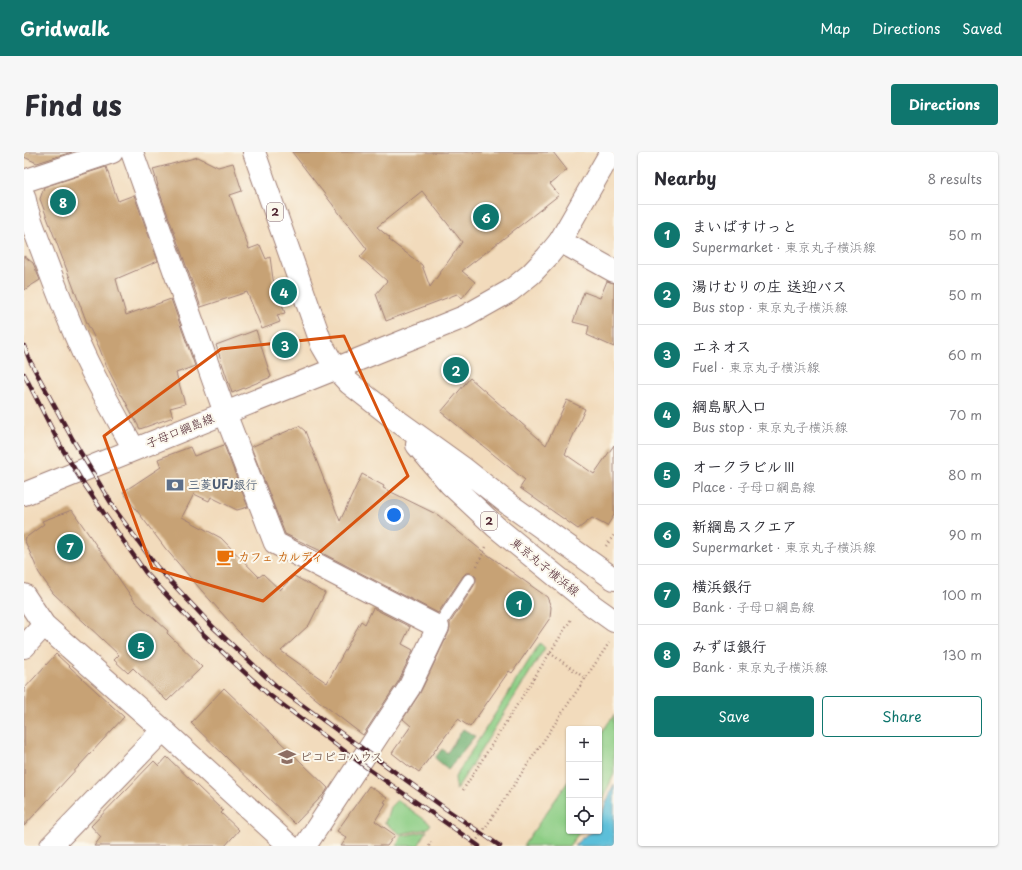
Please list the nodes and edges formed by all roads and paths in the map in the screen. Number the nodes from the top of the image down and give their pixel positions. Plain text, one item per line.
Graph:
1 (112, 152) edge
2 (132, 152) edge
3 (254, 152) edge
4 (611, 152) edge
5 (24, 181) edge
6 (24, 196) edge
7 (560, 241) junction
8 (614, 271) edge
9 (336, 369) junction
10 (226, 413) junction
11 (398, 422) junction
12 (134, 449) junction
13 (24, 494) edge
14 (614, 535) edge
15 (488, 544) dead end
16 (604, 548) dead end
17 (613, 578) edge
18 (470, 580) joint
19 (24, 595) edge
20 (572, 617) dead end
21 (614, 621) edge
22 (44, 625) junction
23 (438, 627) junction
24 (610, 642) dead end
25 (24, 647) edge
26 (550, 652) junction
27 (586, 679) junction
28 (163, 730) junction
29 (463, 790) dead end
30 (433, 840) dead end
31 (51, 846) edge
32 (290, 846) edge
33 (305, 846) edge
34 (429, 846) edge
35 (473, 846) edge

1 - 5 street
2 - 10 street
3 - 9 street, 東京丸子横浜線 / 2
4 - 7 street, 子母口綱島線
6 - 12 street
7 - 8 street
7 - 9 street, 子母口綱島線
9 - 10 street, 子母口綱島線
9 - 11 street, 東京丸子横浜線 / 2
10 - 12 street, 子母口綱島線
10 - 23 street
11 - 17 street, 東京丸子横浜線 / 2
11 - 21 street, 東京丸子横浜線 / 2
12 - 13 street, 子母口綱島線
14 - 16 path
15 - 18 path
18 - 23 lane
19 - 22 street
20 - 26 path
22 - 25 street
22 - 28 street
23 - 33 street
24 - 27 path
26 - 27 path
26 - 29 path
27 - 35 path
28 - 31 street
28 - 32 street
30 - 34 path

